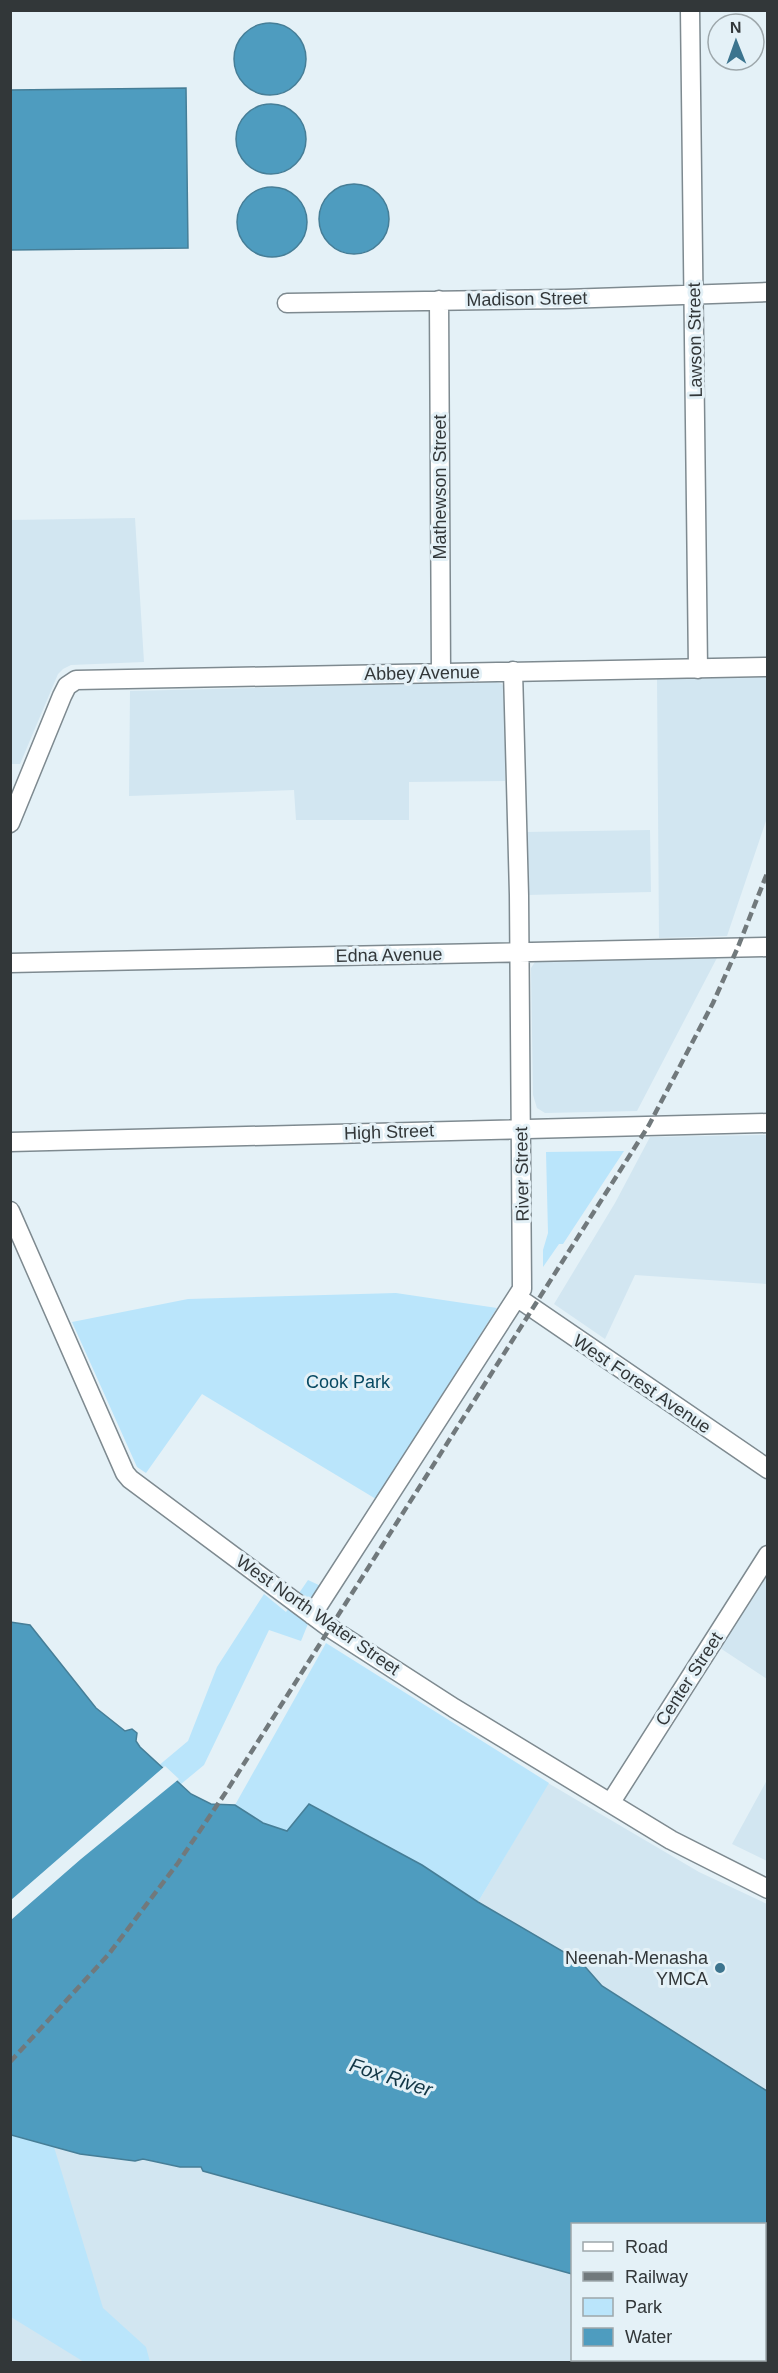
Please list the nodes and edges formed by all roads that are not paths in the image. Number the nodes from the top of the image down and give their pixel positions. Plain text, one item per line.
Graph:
1 (690, 10) edge
2 (768, 292) edge
3 (694, 293) junction
4 (439, 300) junction
5 (287, 303) dead end
6 (768, 667) edge
7 (698, 669) junction
8 (513, 672) junction
9 (441, 673) junction
10 (10, 823) edge
11 (768, 947) edge
12 (518, 953) junction
13 (10, 963) edge
14 (768, 1123) edge
15 (521, 1129) junction
16 (10, 1142) edge
17 (10, 1211) edge
18 (518, 1298) junction
19 (768, 1469) edge
20 (768, 1555) edge
21 (312, 1615) junction
22 (611, 1802) junction
23 (768, 1889) edge

1 - 3 street, Lawson Street
2 - 3 street, Madison Street
3 - 4 street, Madison Street
3 - 7 street, Lawson Street
4 - 5 street, Madison Street
4 - 9 street, Mathewson Street
6 - 7 street, Abbey Avenue
7 - 8 street, Abbey Avenue
8 - 9 street, Abbey Avenue
8 - 12 street, River Street
9 - 10 street, Abbey Avenue
11 - 12 street, Edna Avenue
12 - 13 street, Edna Avenue
12 - 15 street, River Street
14 - 15 street, High Street
15 - 16 street, High Street
15 - 18 street, River Street
17 - 21 street, West North Water Street
18 - 19 street, West Forest Avenue
18 - 21 street, River Street
20 - 22 street, Center Street
21 - 22 street, West North Water Street
22 - 23 street, West North Water Street

